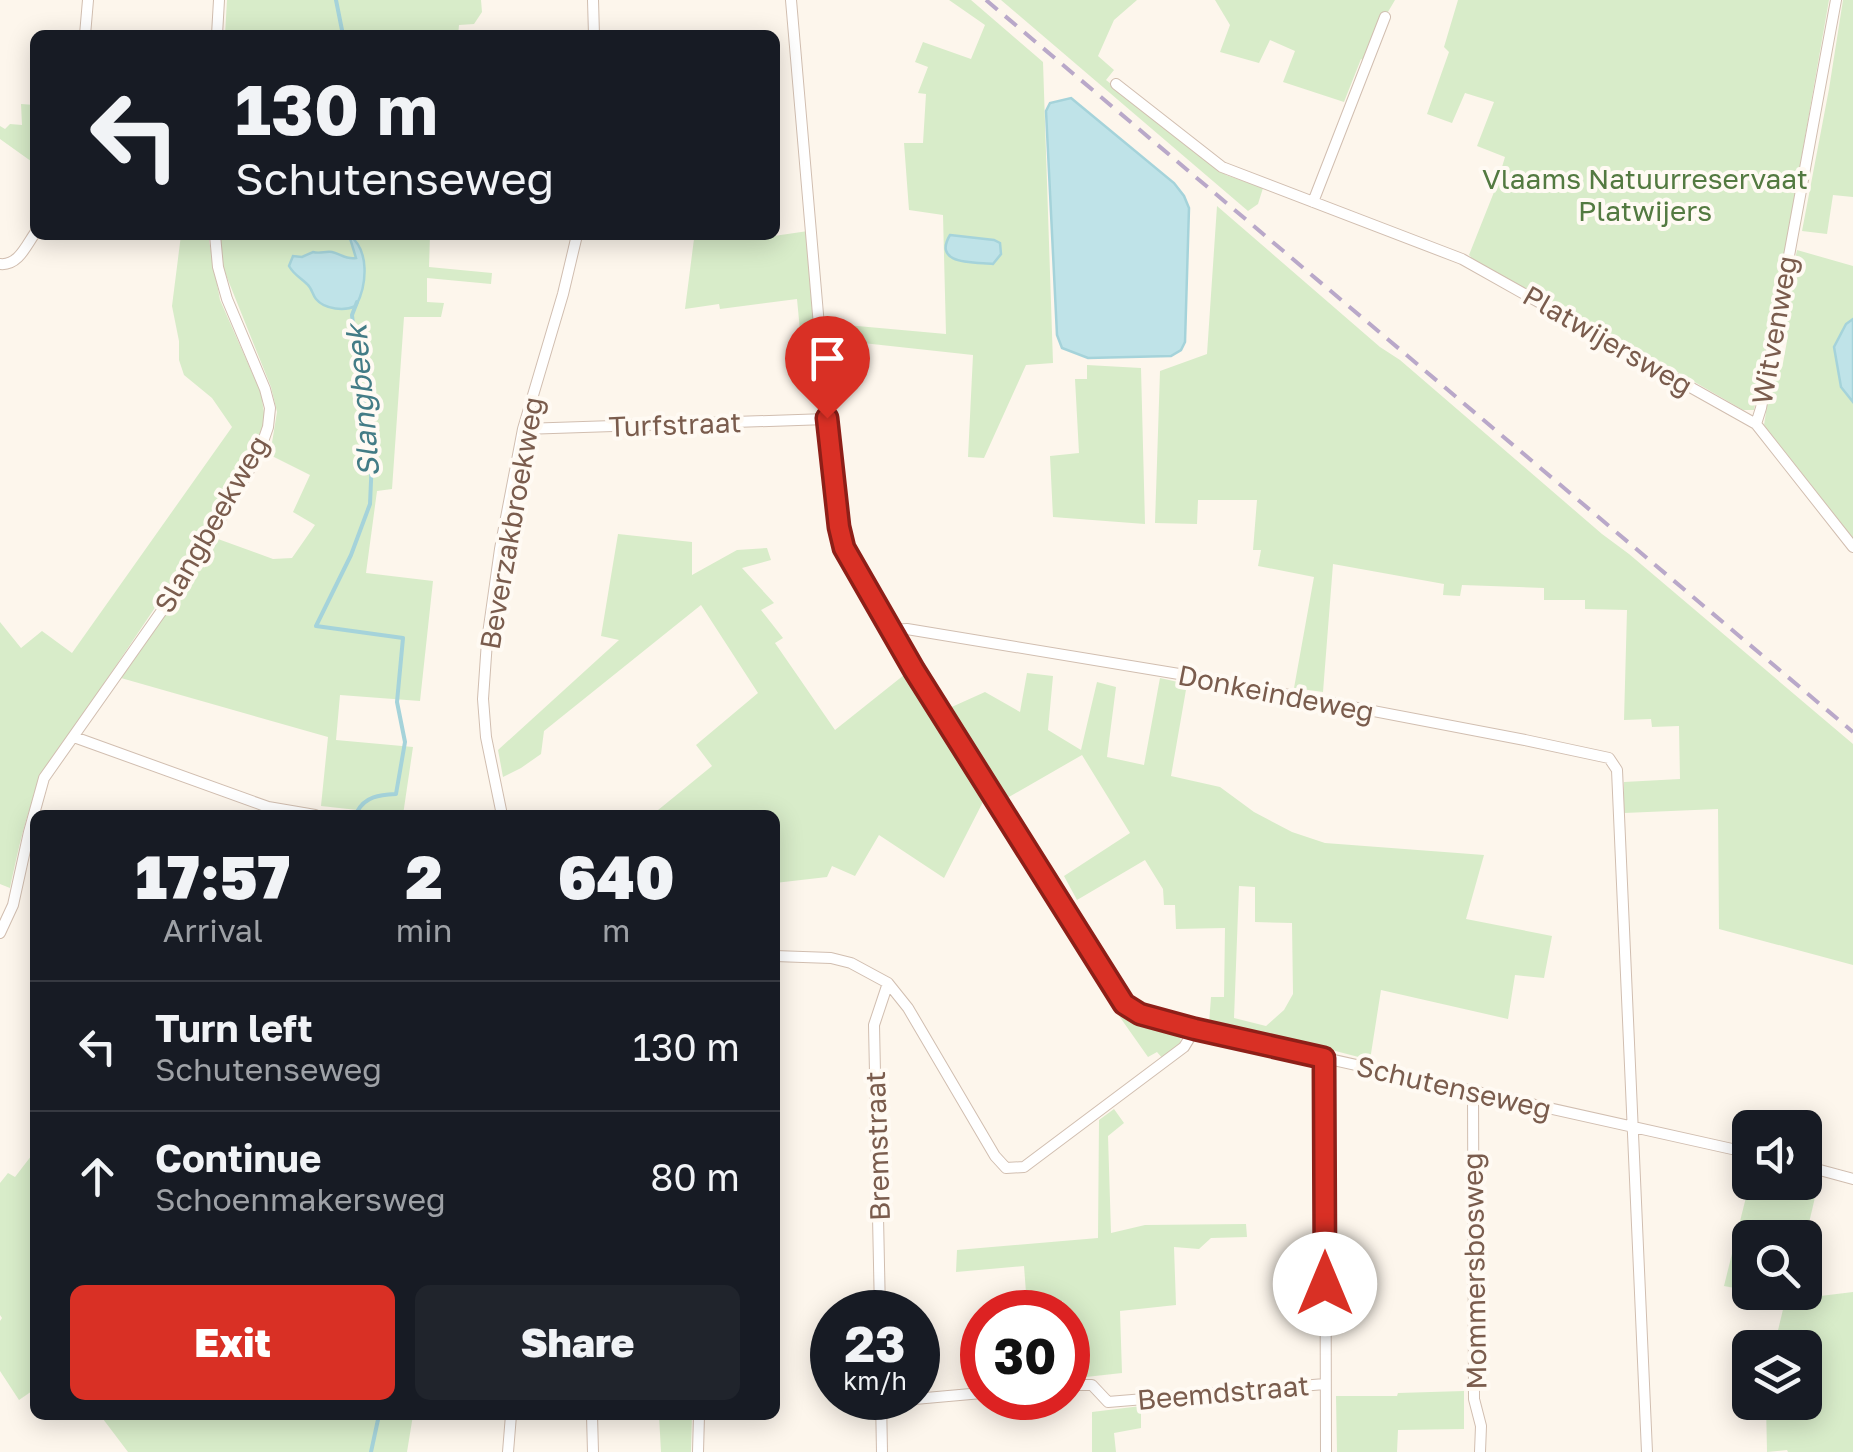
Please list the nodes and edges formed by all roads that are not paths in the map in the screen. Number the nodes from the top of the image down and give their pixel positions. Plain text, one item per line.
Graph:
1 (88, 0) edge
2 (219, 0) edge
3 (593, 0) edge
4 (791, 0) edge
5 (1836, 0) edge
6 (1385, 17) dead end
7 (85, 30) edge
8 (216, 30) edge
9 (594, 30) edge
10 (1116, 84) dead end
11 (1313, 202) junction
12 (31, 240) edge
13 (215, 240) edge
14 (576, 240) edge
15 (4, 265) edge
16 (827, 418) junction
17 (1756, 424) junction
18 (524, 430) junction
19 (1853, 547) edge
20 (890, 630) junction
21 (74, 737) junction
22 (35, 810) edge
23 (286, 810) edge
24 (501, 810) edge
25 (30, 828) edge
26 (0, 933) edge
27 (780, 956) edge
28 (888, 983) junction
29 (1195, 1029) junction
30 (1324, 1058) junction
31 (1473, 1090) junction
32 (1632, 1126) junction
33 (1732, 1150) edge
34 (1822, 1171) edge
35 (1853, 1179) edge
36 (880, 1290) edge
37 (1325, 1384) junction
38 (1090, 1385) edge
39 (511, 1420) edge
40 (592, 1420) edge
41 (699, 1420) edge
42 (881, 1420) edge
43 (508, 1452) edge
44 (593, 1452) edge
45 (698, 1452) edge
46 (882, 1452) edge
47 (1326, 1452) edge
48 (1480, 1452) edge
49 (1647, 1452) edge

1 - 7 street
2 - 8 street
3 - 9 street
4 - 16 street
5 - 17 street, Witvenweg
6 - 11 street
10 - 11 street, Platwijersweg
11 - 17 street, Platwijersweg
12 - 15 street
13 - 21 street, Slangbeekweg
14 - 18 street, Beverzakbroekweg
16 - 18 street, Turfstraat
16 - 20 street
17 - 19 street, Platwijersweg
18 - 24 street, Beverzakbroekweg
20 - 29 street, Schutenseweg
20 - 32 street, Donkeindeweg
21 - 22 street, Slangbeekweg
21 - 23 street
25 - 26 street, Slangbeekweg
27 - 28 street
28 - 29 street
28 - 36 street, Bremstraat
29 - 30 street, Schutenseweg
30 - 31 street, Schutenseweg
30 - 37 street
31 - 32 street, Schutenseweg
31 - 48 street, Mommersbosweg
32 - 33 street, Schutenseweg
32 - 49 street, Donkeindeweg
34 - 35 street
37 - 38 street, Beemdstraat
37 - 47 street
39 - 43 street
40 - 44 street
41 - 45 street
42 - 46 street

